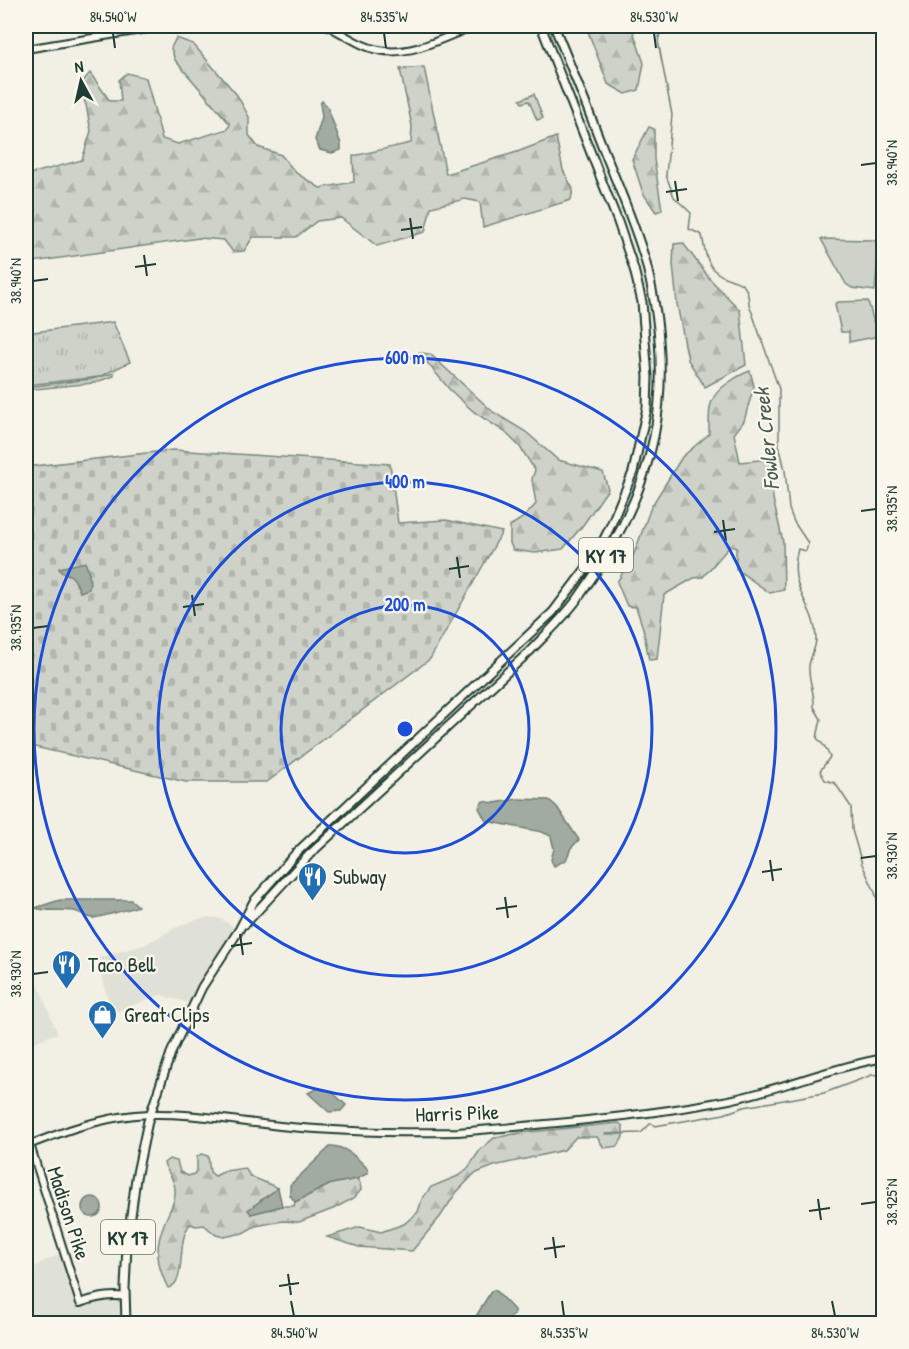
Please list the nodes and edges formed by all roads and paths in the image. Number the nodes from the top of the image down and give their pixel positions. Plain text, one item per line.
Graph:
1 (165, 26) edge
2 (328, 26) edge
3 (474, 26) edge
4 (541, 26) edge
5 (554, 26) edge
6 (26, 49) edge
7 (239, 930) junction
8 (884, 1058) edge
9 (150, 1114) junction
10 (26, 1132) edge
11 (28, 1145) edge
12 (125, 1297) junction
13 (126, 1323) edge

1 - 6 main road
2 - 3 main road
4 - 7 main road, KY 17
5 - 7 main road, KY 17
7 - 9 main road, KY 17
8 - 9 main road, Harris Pike
9 - 11 main road, Harris Pike
9 - 12 main road, KY 17
10 - 11 main road, Madison Pike
11 - 12 main road, Madison Pike
12 - 13 main road, KY 17

